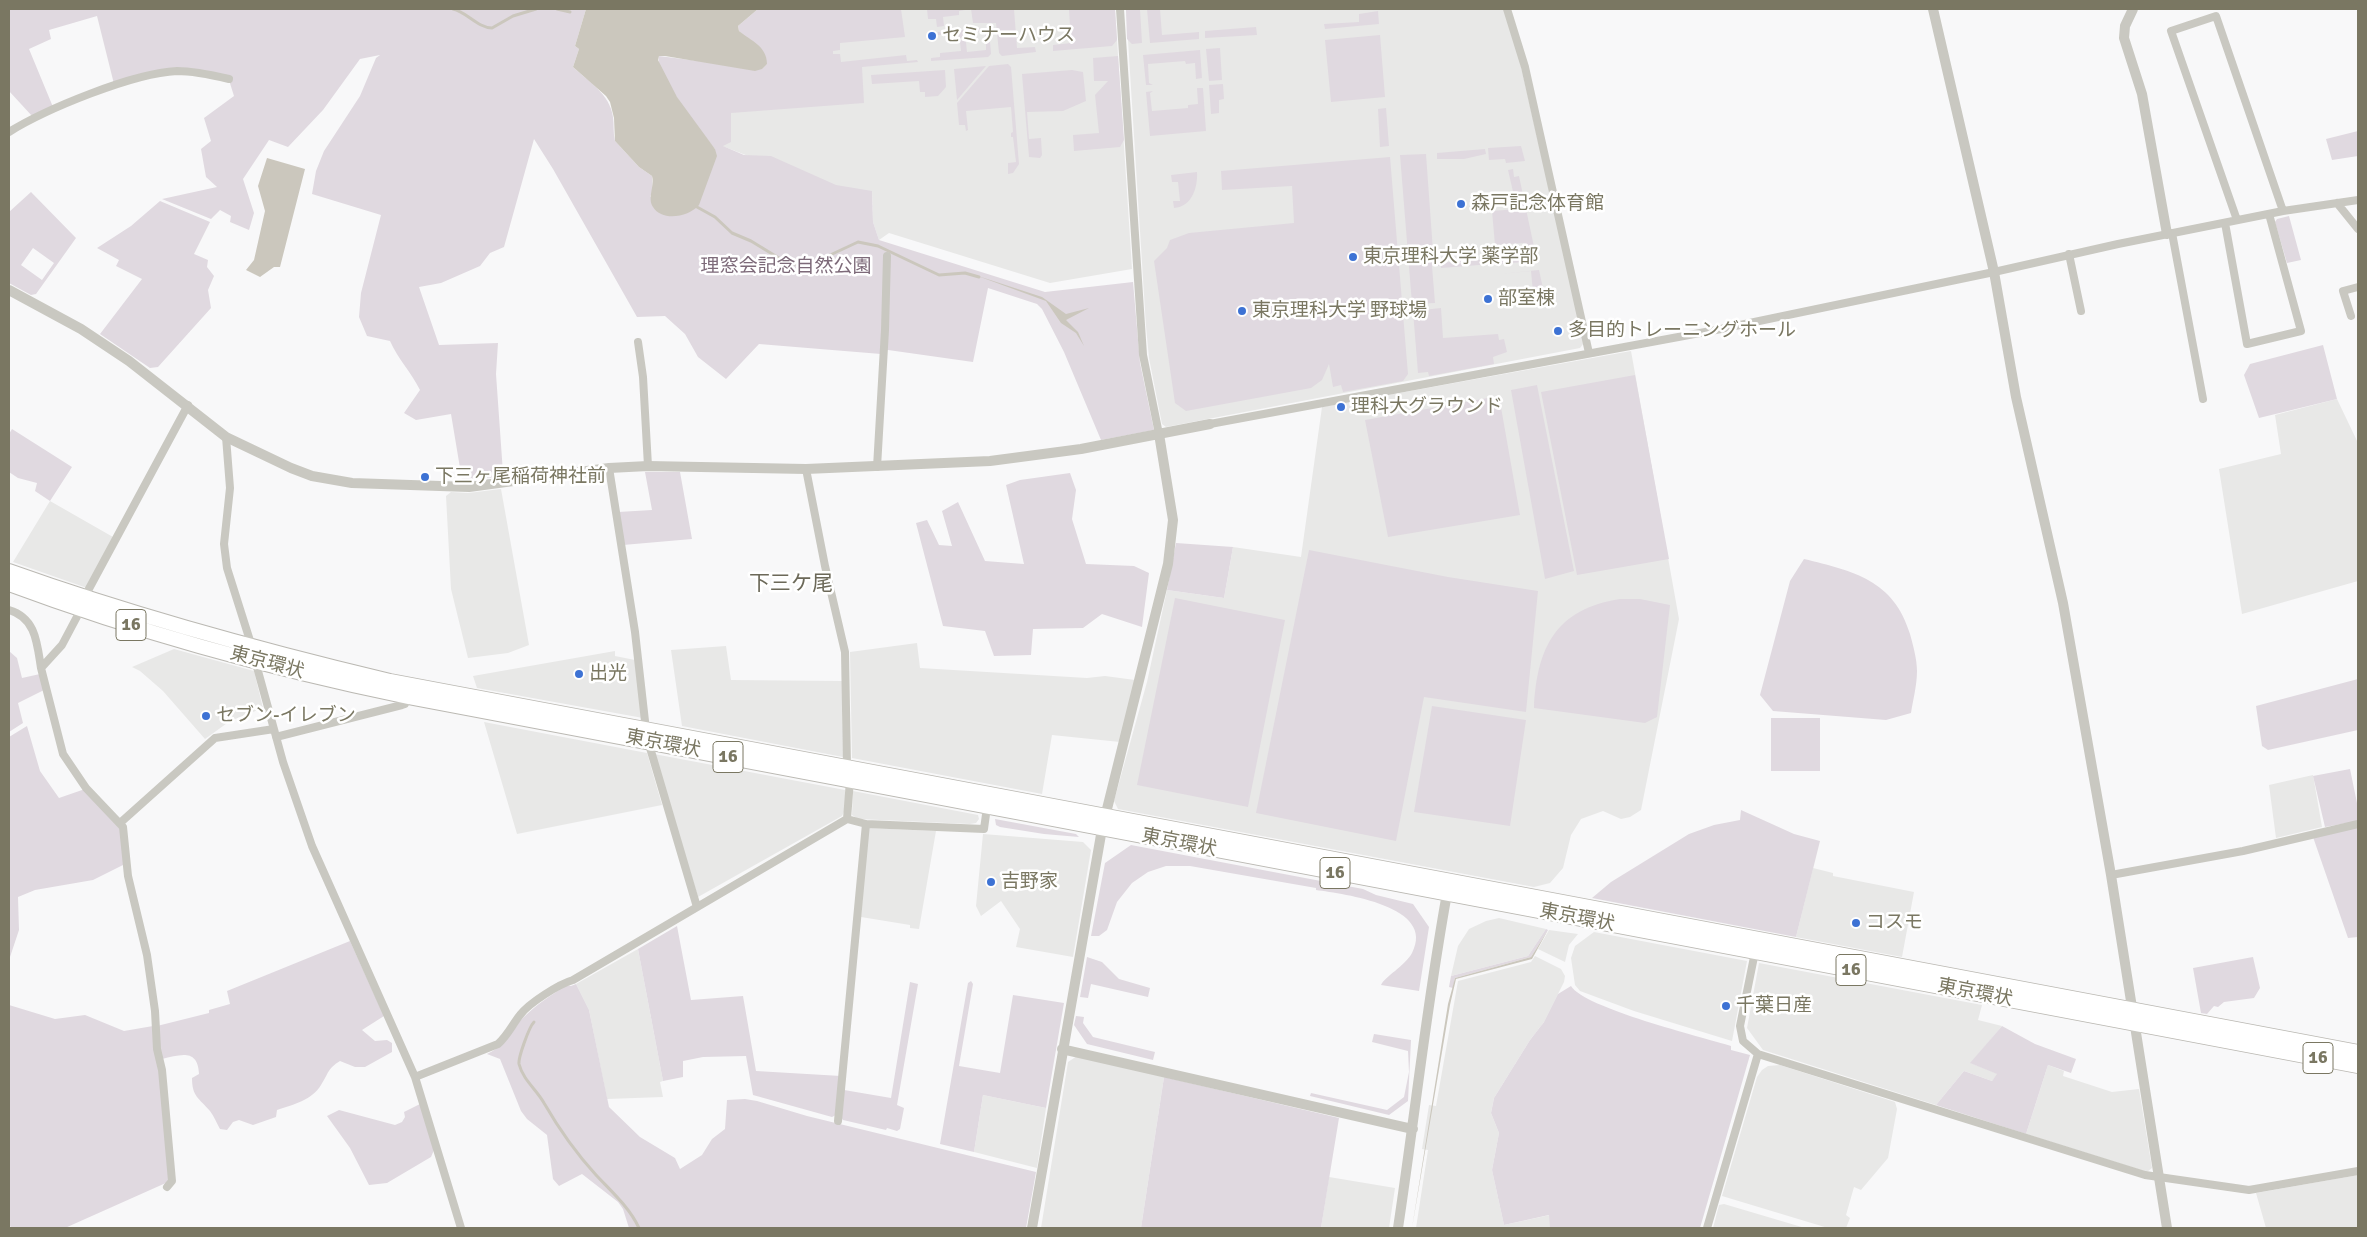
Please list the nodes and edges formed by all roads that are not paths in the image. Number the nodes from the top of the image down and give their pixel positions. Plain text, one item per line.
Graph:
1 (1120, 9) edge
2 (1507, 9) edge
3 (1932, 9) edge
4 (2132, 9) edge
5 (2215, 12) edge
6 (229, 79) dead end
7 (9, 132) edge
8 (2358, 200) edge
9 (2337, 203) junction
10 (2284, 211) junction
11 (2268, 214) junction
12 (2237, 220) junction
13 (2225, 223) junction
14 (2358, 229) edge
15 (2170, 234) junction
16 (2069, 254) junction
17 (887, 256) dead end
18 (1994, 272) junction
19 (2358, 287) edge
20 (9, 290) edge
21 (2081, 311) dead end
22 (2351, 316) dead end
23 (638, 342) dead end
24 (1589, 353) junction
25 (2203, 400) dead end
26 (188, 405) junction
27 (1210, 424) joint
28 (1158, 434) junction
29 (226, 437) junction
30 (648, 466) junction
31 (877, 467) junction
32 (609, 468) junction
33 (806, 468) junction
34 (9, 571) edge
35 (9, 584) edge
36 (82, 604) junction
37 (9, 610) edge
38 (252, 648) junction
39 (256, 662) junction
40 (41, 668) junction
41 (408, 697) junction
42 (275, 733) junction
43 (647, 735) junction
44 (847, 766) junction
45 (850, 780) junction
46 (987, 807) junction
47 (848, 819) junction
48 (1104, 823) junction
49 (120, 824) junction
50 (866, 824) junction
51 (2358, 824) edge
52 (2111, 875) junction
53 (1449, 887) junction
54 (697, 907) junction
55 (1755, 952) junction
56 (2134, 1017) junction
57 (1062, 1049) junction
58 (2358, 1052) edge
59 (1758, 1054) junction
60 (2358, 1066) edge
61 (415, 1077) junction
62 (838, 1121) dead end
63 (1413, 1129) junction
64 (2358, 1172) edge
65 (2160, 1178) junction
66 (167, 1187) dead end
67 (461, 1228) edge
68 (1032, 1228) edge
69 (1398, 1228) edge
70 (1707, 1228) edge
71 (2167, 1228) edge

1 - 28 street
2 - 24 street
3 - 18 street
4 - 15 street
5 - 10 street
5 - 12 street
6 - 7 street
8 - 9 street
9 - 10 street
9 - 14 street
10 - 11 street
11 - 12 street
11 - 13 street
12 - 13 street
13 - 15 street
15 - 16 street
15 - 25 street
16 - 18 street
16 - 21 street
17 - 31 street
18 - 24 street
18 - 52 street
19 - 22 street
20 - 26 street
23 - 30 street
24 - 27 street
26 - 29 street
26 - 36 street
27 - 28 street
28 - 31 street
28 - 48 street
29 - 32 street
29 - 38 street
30 - 32 street
30 - 33 street
31 - 33 street
32 - 43 street
33 - 44 street
34 - 36 highway, 東京環状 / 16
35 - 36 highway, 東京環状 / 16
36 - 38 highway, 東京環状 / 16
36 - 39 highway, 東京環状 / 16
36 - 40 street
37 - 40 street
38 - 39 street
38 - 43 highway, 東京環状 / 16
39 - 41 highway, 東京環状 / 16
39 - 42 street
40 - 49 street
41 - 42 street
41 - 43 highway, 東京環状 / 16
42 - 49 street
42 - 61 street
43 - 44 highway, 東京環状 / 16
43 - 45 highway, 東京環状 / 16
43 - 54 street
44 - 45 street
44 - 48 highway, 東京環状 / 16
45 - 46 highway, 東京環状 / 16
45 - 47 street
46 - 48 highway, 東京環状 / 16
46 - 50 street
47 - 50 street
47 - 54 street
48 - 53 highway, 東京環状 / 16
48 - 57 street
49 - 66 street
50 - 62 street
51 - 52 street
52 - 56 street
53 - 55 highway, 東京環状 / 16
53 - 56 highway, 東京環状 / 16
53 - 63 street
54 - 61 street
55 - 56 highway, 東京環状 / 16
55 - 59 street
56 - 58 highway, 東京環状 / 16
56 - 60 highway, 東京環状 / 16
56 - 65 street
57 - 63 street
57 - 68 street
59 - 65 street
59 - 70 street
61 - 67 street
63 - 69 street
64 - 65 street
65 - 71 street

